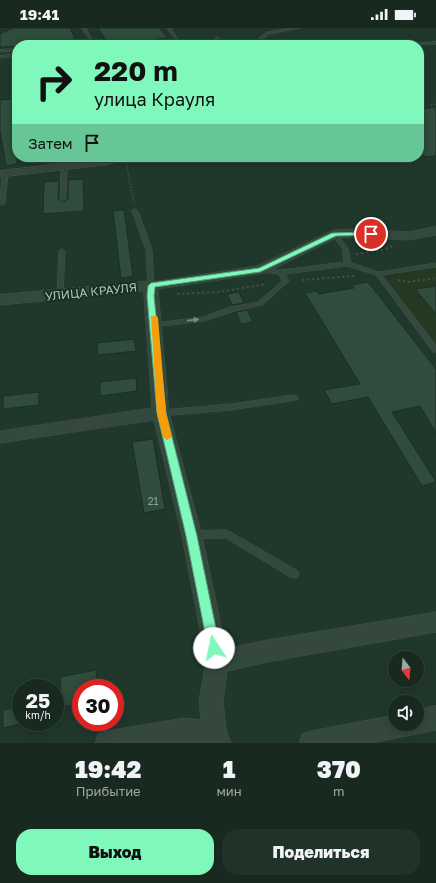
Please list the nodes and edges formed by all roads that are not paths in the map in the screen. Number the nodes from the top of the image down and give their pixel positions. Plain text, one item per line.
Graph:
1 (84, 28) edge
2 (169, 28) edge
3 (299, 28) edge
4 (92, 40) edge
5 (178, 40) edge
6 (259, 40) edge
7 (436, 43) edge
8 (424, 44) edge
9 (12, 51) edge
10 (0, 52) edge
11 (12, 56) edge
12 (1, 57) dead end
13 (106, 162) edge
14 (64, 168) junction
15 (3, 174) edge
16 (63, 199) dead end
17 (2, 203) dead end
18 (135, 211) road end
19 (436, 231) edge
20 (334, 234) junction
21 (62, 252) dead end
22 (348, 264) junction
23 (436, 265) edge
24 (260, 270) junction
25 (281, 272) junction
26 (378, 274) junction
27 (151, 286) junction
28 (60, 295) junction
29 (0, 300) edge
30 (154, 325) junction
31 (436, 350) edge
32 (294, 398) dead end
33 (162, 413) junction
34 (0, 437) edge
35 (192, 536) junction
36 (294, 574) dead end
37 (436, 622) edge
38 (217, 662) junction
39 (436, 718) edge
40 (424, 721) edge
41 (388, 728) edge
42 (215, 740) edge
43 (107, 743) edge
44 (311, 743) edge

1 - 4 lane
2 - 5 lane
3 - 6 lane
7 - 8 lane
9 - 10 lane
11 - 12 lane
13 - 14 street
14 - 15 street
14 - 16 lane
15 - 17 lane
18 - 27 lane
19 - 20 street, УЛИЦА КРАУЛЯ
20 - 22 lane
20 - 24 street, УЛИЦА КРАУЛЯ
21 - 28 lane
22 - 25 lane
22 - 26 lane
23 - 26 lane
24 - 25 lane
24 - 27 street, УЛИЦА КРАУЛЯ
30 -> 25 lane
26 - 31 lane
27 - 28 street, УЛИЦА КРАУЛЯ
27 - 30 street
28 - 29 street, УЛИЦА КРАУЛЯ
30 - 33 street
32 - 33 lane
33 - 34 street
33 - 35 street
35 - 36 lane
35 - 38 street
37 - 38 street
38 - 42 street
39 - 40 street
41 - 44 street
42 - 43 street

